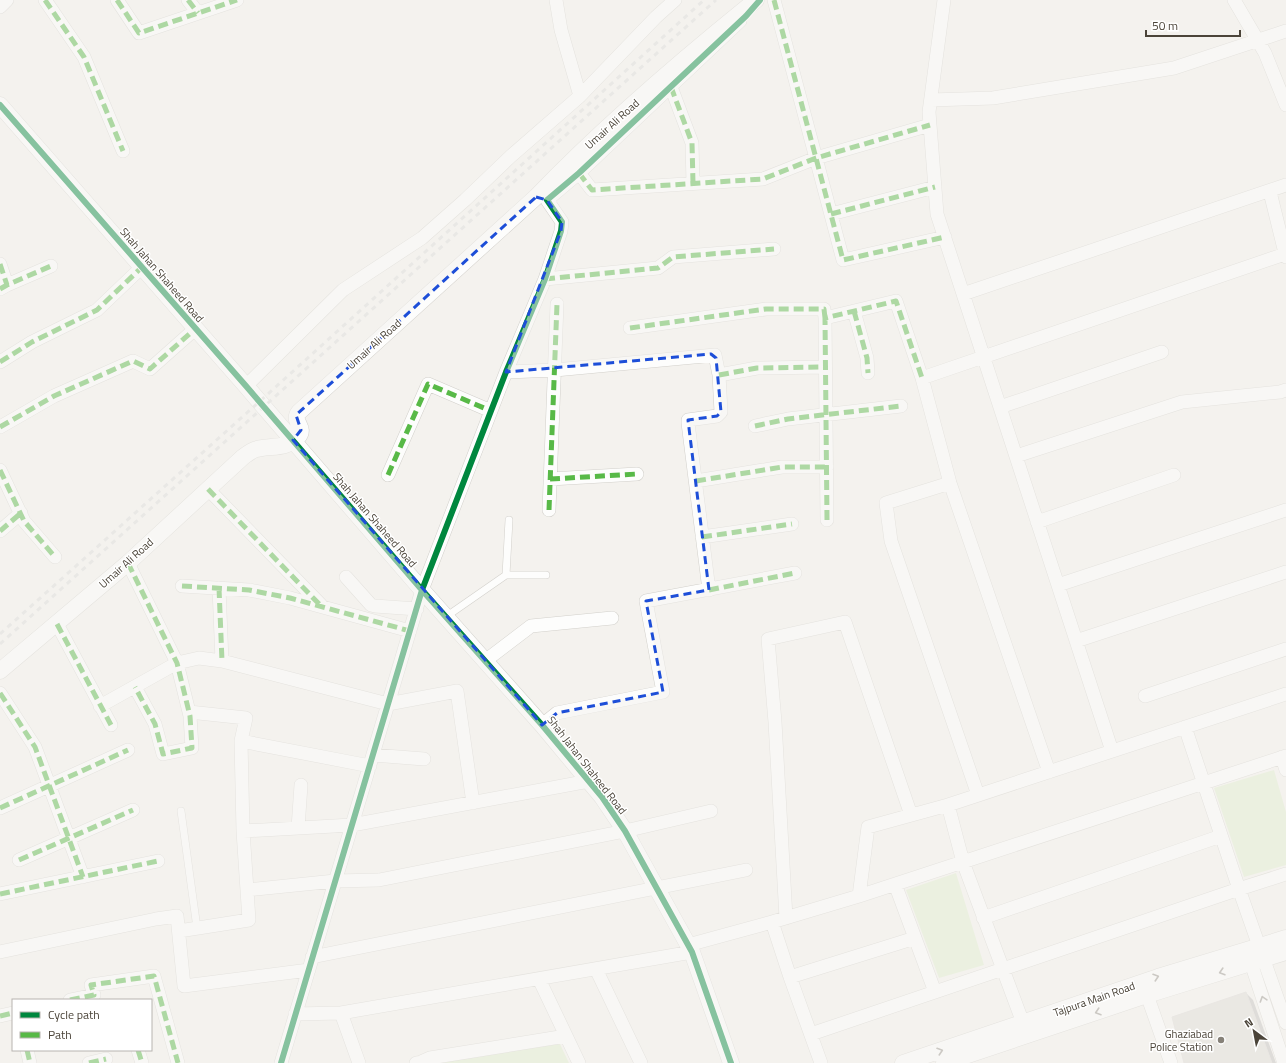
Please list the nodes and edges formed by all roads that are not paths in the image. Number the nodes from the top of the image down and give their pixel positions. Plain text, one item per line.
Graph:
1 (7, 0) edge
2 (45, 0) edge
3 (117, 0) edge
4 (188, 0) edge
5 (237, 0) edge
6 (556, 0) edge
7 (675, 0) edge
8 (756, 0) edge
9 (760, 0) edge
10 (774, 0) edge
11 (944, 0) edge
12 (1234, 0) edge
13 (0, 7) edge
14 (198, 13) junction
15 (1286, 32) edge
16 (1258, 41) junction
17 (671, 87) junction
18 (580, 96) junction
19 (931, 100) junction
20 (0, 105) edge
21 (1286, 105) edge
22 (930, 125) junction
23 (123, 151) dead end
24 (816, 158) junction
25 (579, 173) junction
26 (693, 183) junction
27 (1286, 185) edge
28 (935, 187) junction
29 (1270, 192) junction
30 (541, 198) junction
31 (831, 214) junction
32 (945, 237) junction
33 (774, 249) dead end
34 (1286, 256) edge
35 (0, 264) edge
36 (51, 266) dead end
37 (142, 267) junction
38 (545, 279) junction
39 (3, 287) edge
40 (963, 294) junction
41 (557, 304) dead end
42 (854, 311) junction
43 (825, 318) junction
44 (630, 328) dead end
45 (195, 329) junction
46 (1162, 352) dead end
47 (984, 357) junction
48 (0, 362) edge
49 (825, 367) junction
50 (555, 370) junction
51 (506, 372) junction
52 (868, 373) dead end
53 (719, 375) junction
54 (922, 378) junction
55 (246, 386) junction
56 (1286, 390) edge
57 (901, 406) dead end
58 (1000, 407) junction
59 (491, 411) junction
60 (826, 416) junction
61 (755, 426) dead end
62 (0, 427) edge
63 (293, 440) junction
64 (1016, 456) junction
65 (827, 467) junction
66 (0, 470) edge
67 (638, 474) dead end
68 (388, 475) dead end
69 (1174, 475) dead end
70 (550, 479) junction
71 (696, 481) junction
72 (950, 483) junction
73 (208, 489) junction
74 (549, 510) dead end
75 (1286, 510) edge
76 (20, 513) junction
77 (509, 520) dead end
78 (827, 520) dead end
79 (1038, 522) junction
80 (792, 524) dead end
81 (0, 531) edge
82 (702, 537) junction
83 (55, 557) dead end
84 (128, 563) junction
85 (1286, 572) edge
86 (795, 573) dead end
87 (506, 575) junction
88 (546, 575) dead end
89 (346, 577) dead end
90 (1058, 585) junction
91 (182, 586) dead end
92 (219, 588) junction
93 (422, 590) junction
94 (709, 590) junction
95 (321, 606) junction
96 (417, 609) junction
97 (447, 616) junction
98 (612, 618) dead end
99 (57, 624) junction
100 (410, 630) junction
101 (1076, 641) junction
102 (1286, 648) edge
103 (222, 661) junction
104 (485, 661) junction
105 (177, 663) junction
106 (0, 671) edge
107 (135, 687) junction
108 (0, 693) edge
109 (1286, 694) edge
110 (1145, 696) dead end
111 (388, 704) junction
112 (100, 706) junction
113 (189, 712) junction
114 (542, 724) junction
115 (110, 725) dead end
116 (1185, 727) junction
117 (241, 741) junction
118 (128, 750) dead end
119 (1112, 751) junction
120 (1284, 756) edge
121 (424, 759) dead end
122 (371, 760) junction
123 (1286, 770) edge
124 (1049, 772) junction
125 (589, 781) junction
126 (1203, 782) junction
127 (49, 785) junction
128 (301, 785) dead end
129 (978, 795) junction
130 (473, 803) junction
131 (948, 805) junction
132 (0, 808) edge
133 (132, 810) dead end
134 (182, 811) dead end
135 (711, 811) dead end
136 (911, 815) junction
137 (352, 825) junction
138 (298, 828) junction
139 (243, 831) junction
140 (625, 831) junction
141 (1221, 836) junction
142 (69, 838) junction
143 (19, 860) dead end
144 (158, 861) dead end
145 (963, 862) junction
146 (746, 870) dead end
147 (1286, 874) edge
148 (83, 877) junction
149 (335, 881) junction
150 (895, 884) junction
151 (657, 887) junction
152 (1238, 889) junction
153 (247, 890) junction
154 (0, 894) edge
155 (860, 896) junction
156 (786, 918) junction
157 (983, 918) junction
158 (772, 922) junction
159 (197, 928) junction
160 (179, 931) junction
161 (915, 938) junction
162 (1286, 938) edge
163 (690, 949) junction
164 (0, 952) edge
165 (1286, 952) edge
166 (1255, 955) junction
167 (312, 957) junction
168 (596, 969) junction
169 (308, 970) junction
170 (1002, 970) junction
171 (790, 977) junction
172 (540, 979) junction
173 (935, 992) junction
174 (1147, 995) junction
175 (75, 999) edge
176 (12, 1013) edge
177 (341, 1013) junction
178 (295, 1014) junction
179 (0, 1016) edge
180 (1023, 1023) junction
181 (1286, 1023) edge
182 (811, 1034) junction
183 (566, 1036) junction
184 (27, 1051) edge
185 (138, 1051) edge
186 (106, 1059) dead end
187 (920, 1060) edge
188 (30, 1063) edge
189 (89, 1063) edge
190 (142, 1063) edge
191 (178, 1063) edge
192 (280, 1063) edge
193 (359, 1063) edge
194 (419, 1063) edge
195 (579, 1063) edge
196 (641, 1063) edge
197 (730, 1063) edge
198 (821, 1063) edge
199 (903, 1063) edge
200 (944, 1063) edge
201 (1171, 1063) edge
202 (1284, 1063) edge

1 - 13 street
2 - 23 street
3 - 14 street
4 - 14 street
5 - 14 street
6 - 18 street
7 - 18 street
8 - 30 street, Umair Ali Road
9 - 17 street
10 - 24 street
11 - 19 street
12 - 16 street
15 - 16 street
16 - 19 street
16 - 21 street
17 - 25 street
17 - 26 street
18 - 55 street
19 - 22 street
20 - 37 street, Shah Jahan Shaheed Road
22 - 24 street
22 - 28 street
24 - 26 street
24 - 31 street
25 - 26 street
25 - 30 street
27 - 29 street
28 - 31 street
28 - 32 street
29 - 34 street
29 - 40 street
30 - 38 street
30 - 63 street, Umair Ali Road
31 - 32 street
32 - 40 street
33 - 38 street
34 - 47 street
35 - 39 street
36 - 39 street
37 - 45 street, Shah Jahan Shaheed Road
37 - 48 street
38 - 51 street
40 - 47 street
41 - 50 street
42 - 43 street
42 - 52 street
42 - 54 street
43 - 44 street
43 - 49 street
45 - 55 street, Shah Jahan Shaheed Road
45 - 62 street
46 - 58 street
47 - 54 street
47 - 58 street
49 - 53 street
49 - 60 street
50 - 51 street
50 - 53 street
50 - 70 street
51 - 59 street
53 - 71 street
54 - 72 street
55 - 63 street, Shah Jahan Shaheed Road
56 - 64 street
57 - 60 street
58 - 64 street
59 - 68 street
59 - 93 street
60 - 61 street
60 - 65 street
63 - 73 street, Umair Ali Road
63 - 93 street, Shah Jahan Shaheed Road
64 - 79 street
65 - 71 street
65 - 78 street
66 - 76 street
67 - 70 street
69 - 79 street
70 - 74 street
71 - 82 street
72 - 124 street
72 - 129 street
73 - 84 street, Umair Ali Road
73 - 95 street
75 - 90 street
76 - 81 street
76 - 83 street
77 - 87 lane
79 - 90 street
80 - 82 street
82 - 94 street
84 - 99 street, Umair Ali Road
84 - 105 street
85 - 101 street
86 - 94 street
87 - 88 lane
87 - 97 lane
89 - 96 street
90 - 101 street
91 - 92 street
92 - 95 street
92 - 103 street
93 - 96 street
93 - 97 street, Shah Jahan Shaheed Road
94 - 114 street
95 - 100 street
96 - 100 street
97 - 104 street, Shah Jahan Shaheed Road
98 - 104 street
99 - 106 street, Umair Ali Road
99 - 112 street
100 - 111 street
101 - 119 street
102 - 110 street
103 - 105 street
103 - 111 street
104 - 114 street, Shah Jahan Shaheed Road
105 - 107 street
105 - 113 street
107 - 112 street
107 - 113 street
108 - 127 street
109 - 116 street
111 - 122 street
111 - 130 street
112 - 115 street
113 - 117 street
114 - 125 street, Shah Jahan Shaheed Road
116 - 119 street
116 - 126 street
117 - 122 street
117 - 139 street
118 - 127 street
119 - 124 street
120 - 123 street
120 - 126 street
121 - 122 street
122 - 137 street
124 - 129 street
125 - 130 street
125 - 140 street, Shah Jahan Shaheed Road
126 - 141 street
126 - 145 street
127 - 132 street
127 - 142 street
128 - 138 street
129 - 131 street
130 - 137 street
131 - 136 street
131 - 145 street
133 - 142 street
134 - 159 lane
135 - 140 street
136 - 155 street
136 - 156 street
137 - 138 street
137 - 149 street
138 - 139 street
139 - 153 street
140 - 149 street
140 - 151 street, Shah Jahan Shaheed Road
141 - 152 street
141 - 157 street
142 - 143 street
142 - 148 street
144 - 148 street
145 - 150 street
145 - 157 street
146 - 151 street
147 - 152 street
148 - 154 street
149 - 153 street
149 - 167 street
150 - 155 street
150 - 161 street
151 - 163 street, Shah Jahan Shaheed Road
151 - 167 street
152 - 166 street
152 - 170 street
153 - 159 street
155 - 156 street
156 - 158 street
157 - 170 street
158 - 163 street
158 - 171 street
159 - 160 street
160 - 164 street
160 - 169 street
161 - 171 street
161 - 173 street
162 - 166 street, Tajpura Main Road
163 - 168 street
163 - 197 street, Shah Jahan Shaheed Road
165 - 166 street, Tajpura Main Road
166 -> 174 street, Tajpura Main Road
180 -> 166 street, Tajpura Main Road
166 - 181 street
202 -> 166 street
167 - 169 street
168 - 172 street
168 - 196 street
169 - 178 street
170 - 173 street
170 - 180 street
171 - 182 street
172 - 177 street
172 - 183 street
173 - 182 street
174 -> 200 street, Tajpura Main Road
174 - 201 street
175 - 191 street
176 - 179 street
177 - 178 street
177 - 193 street
178 - 192 street
187 -> 180 street, Tajpura Main Road
182 - 198 street
183 - 194 street
183 - 195 street
184 - 188 street
185 - 190 street
186 - 189 street
187 - 199 street, Tajpura Main Road

